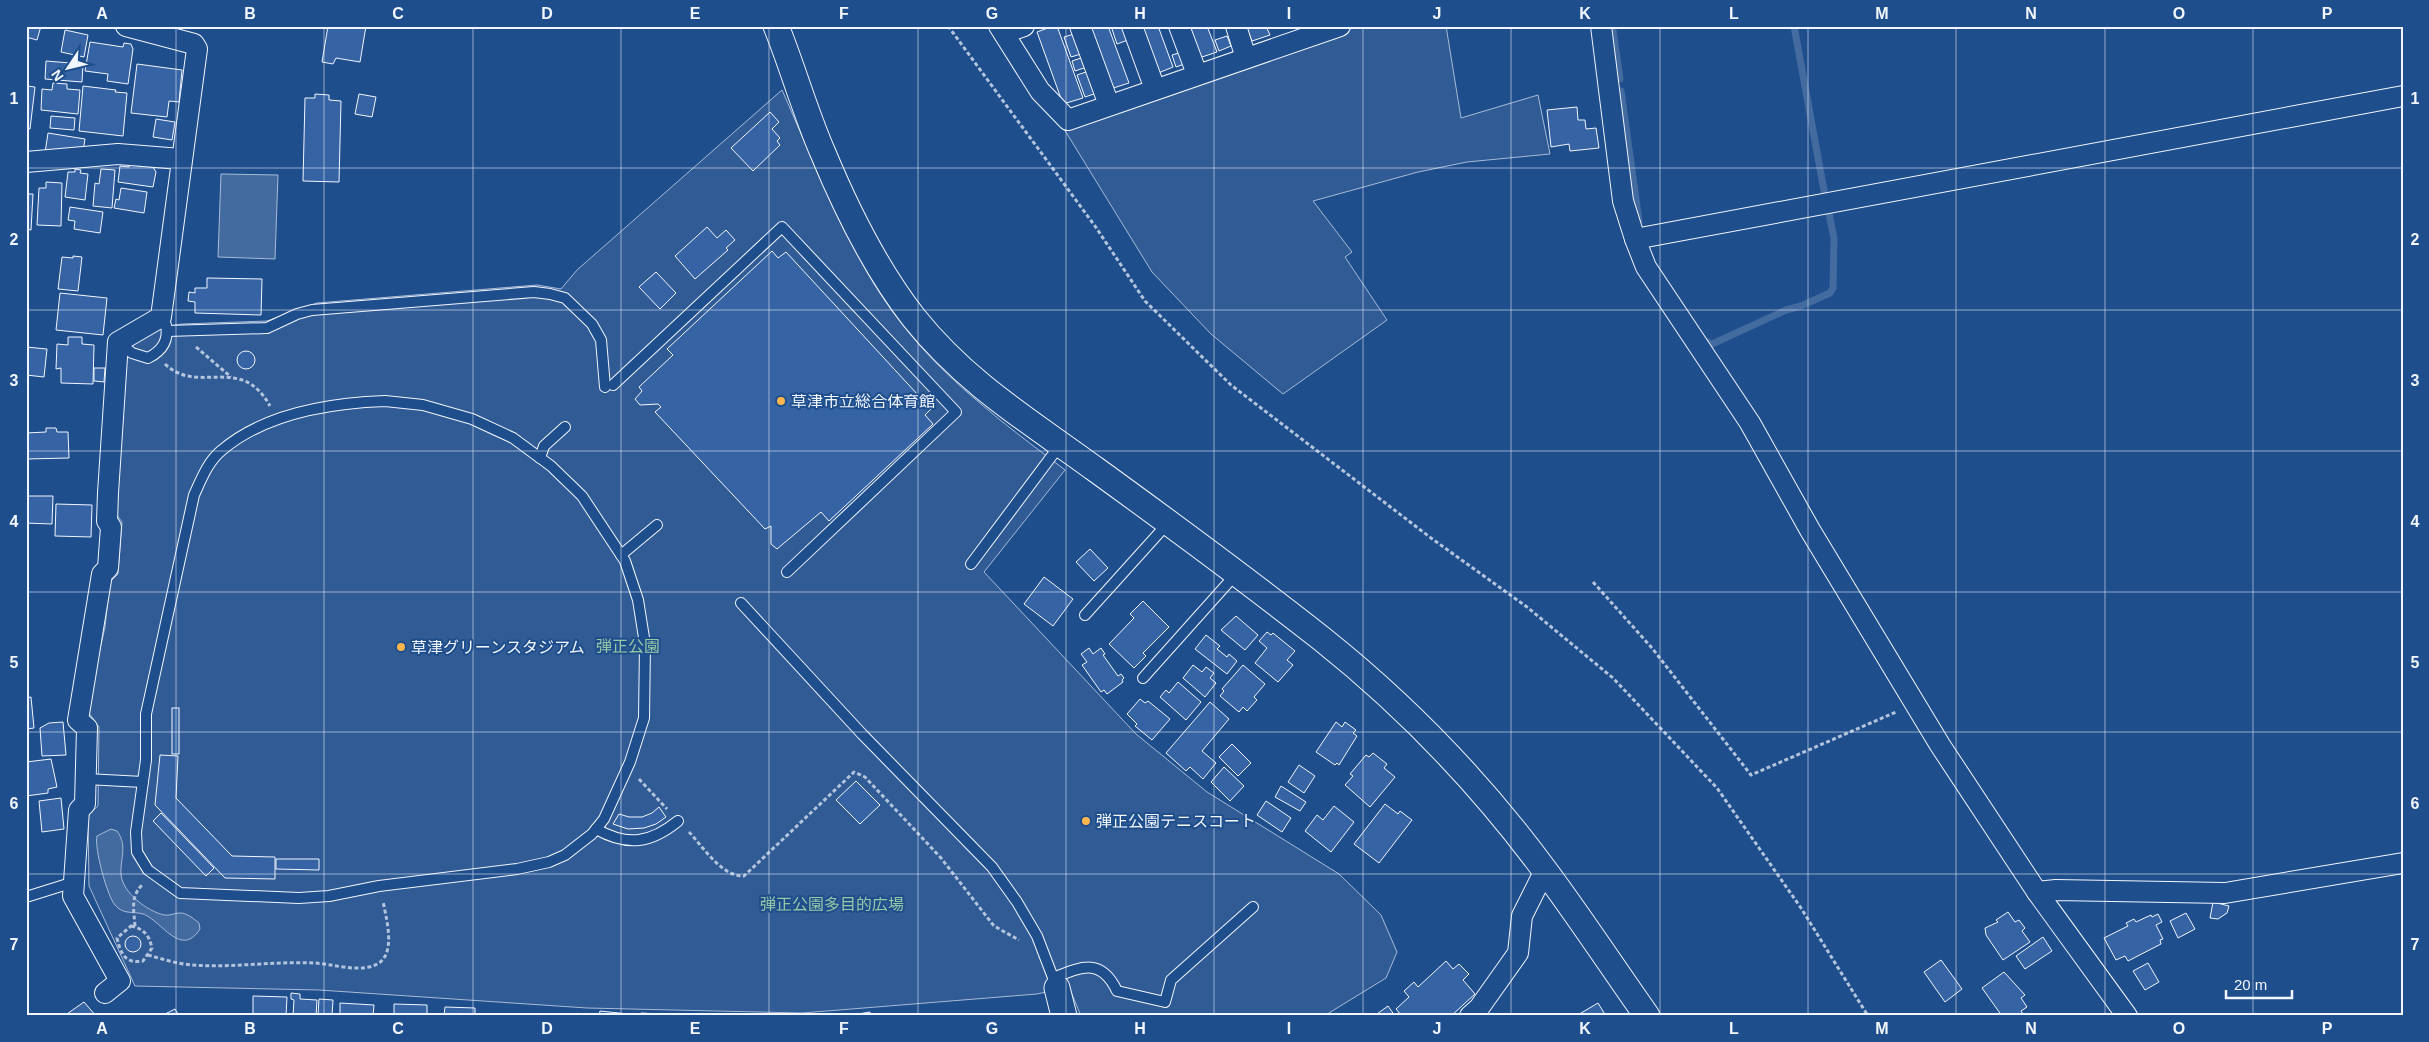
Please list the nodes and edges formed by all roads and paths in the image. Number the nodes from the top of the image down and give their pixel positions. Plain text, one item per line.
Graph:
1 (126, 26) edge
2 (776, 26) edge
3 (948, 26) edge
4 (1024, 26) edge
5 (1080, 26) edge
6 (1132, 26) edge
7 (1179, 26) edge
8 (1236, 26) edge
9 (1340, 26) edge
10 (1601, 26) edge
11 (1002, 30) edge
12 (1293, 34) edge
13 (1246, 58) junction
14 (1197, 74) junction
15 (1155, 89) junction
16 (2403, 96) edge
17 (1110, 105) junction
18 (181, 159) junction
19 (26, 162) edge
20 (1634, 239) junction
21 (164, 324) junction
22 (181, 331) junction
23 (118, 342) junction
24 (156, 354) junction
25 (231, 377) junction
26 (276, 421) junction
27 (565, 427) dead end
28 (1061, 444) junction
29 (540, 458) junction
30 (1168, 523) junction
31 (657, 525) dead end
32 (621, 554) junction
33 (971, 564) dead end
34 (787, 572) dead end
35 (1236, 574) junction
36 (1593, 582) dead end
37 (740, 603) dead end
38 (1085, 615) dead end
39 (1143, 678) dead end
40 (1915, 704) junction
41 (628, 767) junction
42 (86, 779) junction
43 (143, 782) junction
44 (678, 821) junction
45 (596, 828) junction
46 (2403, 863) edge
47 (1545, 870) junction
48 (154, 875) junction
49 (74, 882) junction
50 (379, 886) junction
51 (2038, 892) junction
52 (26, 897) edge
53 (1253, 907) dead end
54 (134, 926) junction
55 (1021, 944) dead end
56 (148, 955) junction
57 (1055, 983) junction
58 (105, 993) dead end
59 (1064, 1016) edge
60 (1470, 1016) edge
61 (1647, 1016) edge
62 (1868, 1016) edge
63 (2127, 1016) edge

1 - 18 street
2 - 28 street
3 - 62 path
4 - 11 street
5 - 17 street
6 - 15 street
7 - 14 street
8 - 13 street
9 - 12 street
10 - 20 street
11 - 17 street
12 - 13 street
13 - 14 street
14 - 15 street
15 - 17 street
16 - 20 street
18 - 19 street
18 - 21 street
20 - 40 street
21 - 22 lane
21 - 23 street
21 - 24 lane
22 - 25 path
22 - 34 lane
23 - 24 lane
23 - 42 street
24 - 25 path
25 - 26 path
26 - 29 lane
26 - 43 lane
27 - 29 lane
28 - 30 street
28 - 33 lane
29 - 32 lane
30 - 35 street
30 - 38 lane
31 - 32 lane
32 - 41 lane
35 - 39 lane
35 - 47 street
36 - 40 path
37 - 57 lane
40 - 51 street
41 - 44 path
41 - 45 lane
42 - 43 lane
42 - 49 street
43 - 48 lane
44 - 45 lane
44 - 55 path
45 - 50 lane
46 - 51 street
47 - 60 street
47 - 61 street
48 - 50 lane
48 - 54 path
49 - 52 lane
49 - 58 street
50 - 56 path
51 - 63 street
53 - 57 lane
54 - 56 path
54 - 56 path
57 - 59 street

